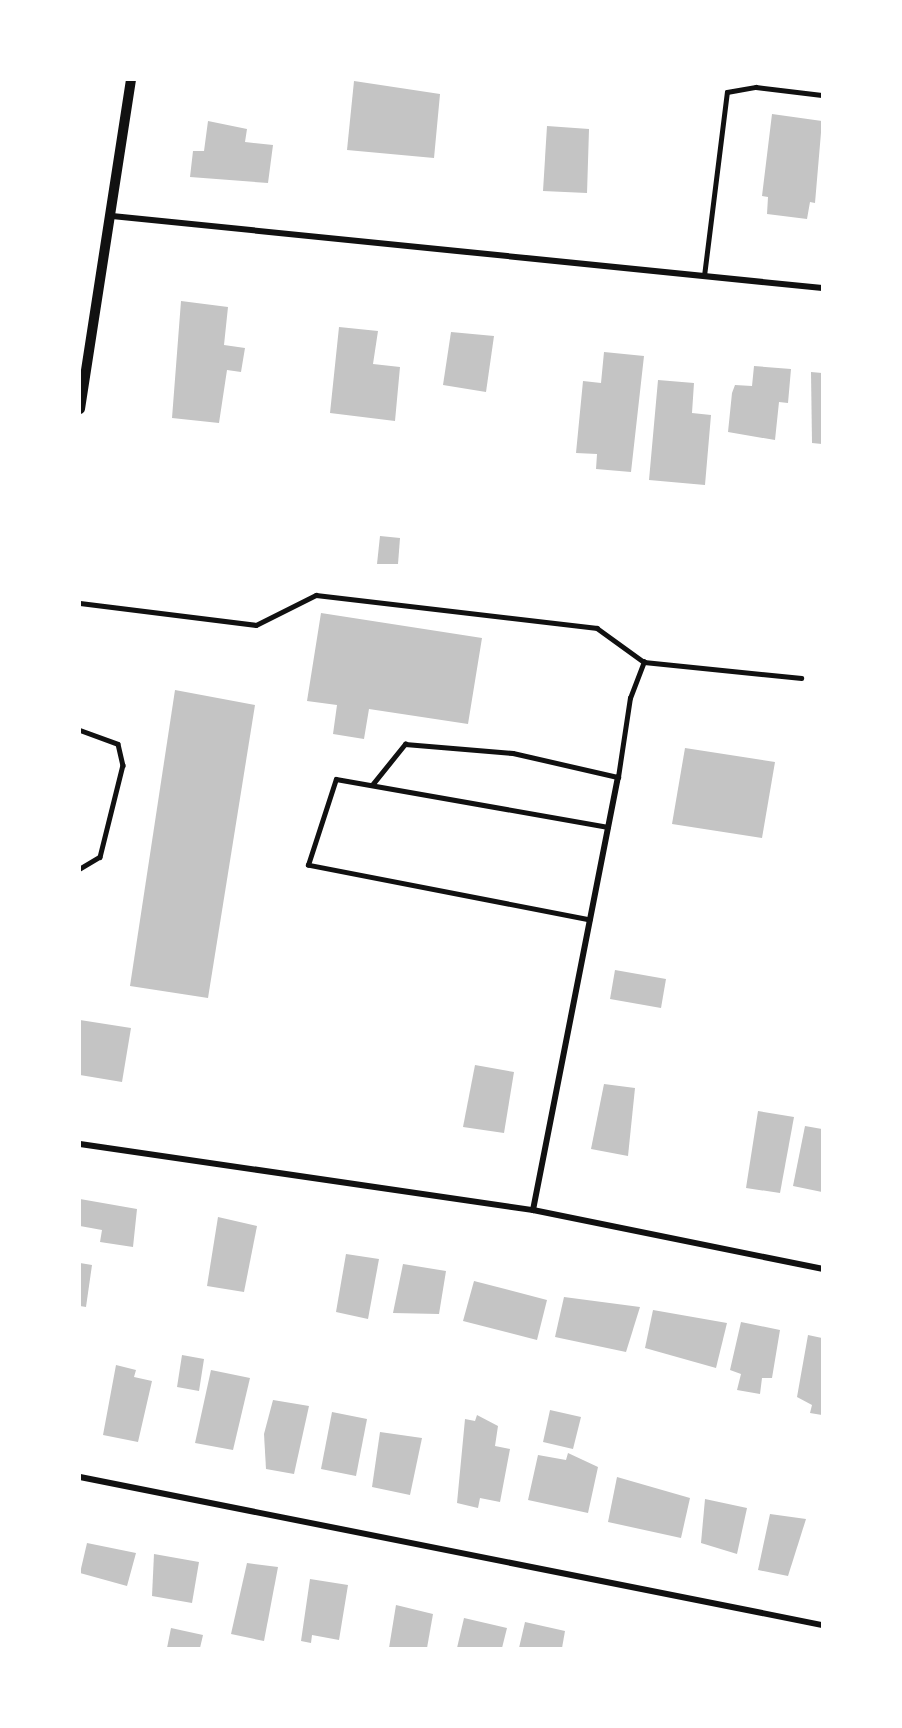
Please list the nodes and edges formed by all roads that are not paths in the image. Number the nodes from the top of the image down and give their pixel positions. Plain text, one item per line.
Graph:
1 (131, 80) edge
2 (822, 95) edge
3 (111, 216) junction
4 (704, 276) junction
5 (822, 288) edge
6 (80, 410) edge
7 (80, 603) edge
8 (645, 662) junction
9 (801, 678) dead end
10 (80, 730) edge
11 (618, 777) junction
12 (372, 785) junction
13 (608, 827) junction
14 (80, 869) edge
15 (590, 920) junction
16 (80, 1144) edge
17 (534, 1210) junction
18 (822, 1269) edge
19 (80, 1477) edge
20 (822, 1625) edge

1 - 3 street
2 - 4 lane
3 - 4 street
3 - 6 street
4 - 5 street
7 - 8 lane
8 - 9 lane
8 - 11 lane
10 - 14 lane
11 - 12 lane
11 - 13 street
12 - 13 lane
12 - 15 lane
13 - 15 street
15 - 17 street
16 - 17 street
17 - 18 street
19 - 20 street

